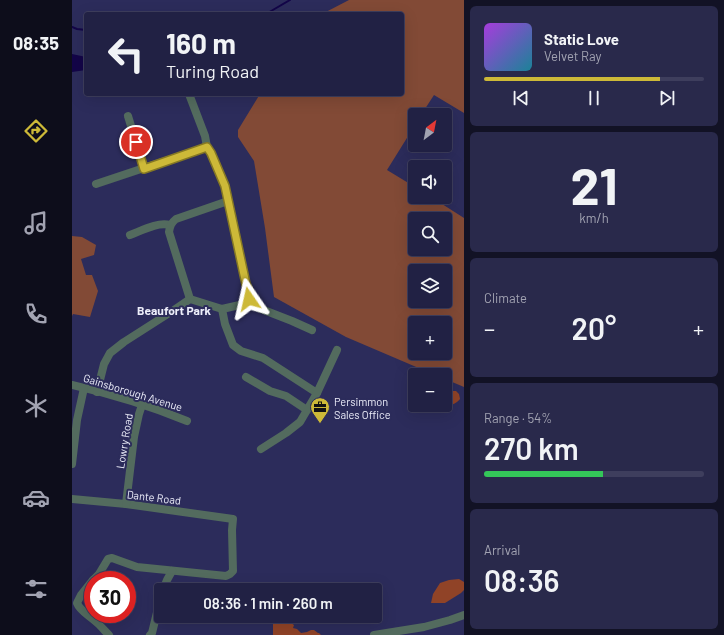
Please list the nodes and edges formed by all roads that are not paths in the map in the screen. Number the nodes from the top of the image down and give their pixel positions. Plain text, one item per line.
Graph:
1 (190, 96) edge
2 (128, 116) dead end
3 (207, 147) junction
4 (144, 169) junction
5 (96, 184) dead end
6 (228, 201) junction
7 (170, 225) junction
8 (130, 235) dead end
9 (190, 299) junction
10 (249, 299) junction
11 (222, 309) junction
12 (312, 330) dead end
13 (337, 350) dead end
14 (246, 377) dead end
15 (72, 385) edge
16 (84, 388) junction
17 (96, 392) junction
18 (317, 393) junction
19 (142, 405) junction
20 (307, 410) junction
21 (187, 421) dead end
22 (73, 442) edge
23 (261, 449) dead end
24 (72, 464) edge
25 (72, 499) edge
26 (126, 504) junction
27 (101, 571) edge
28 (172, 571) junction
29 (166, 583) edge
30 (84, 591) edge
31 (84, 612) edge
32 (464, 615) edge
33 (97, 623) edge
34 (154, 623) edge
35 (109, 635) edge
36 (150, 635) edge
37 (374, 635) edge

1 - 3 street
2 - 4 street
3 - 4 street
3 - 6 street
4 - 5 street
6 - 7 street
6 - 10 street
7 - 8 street
7 - 9 street
9 - 11 street
9 - 17 street
10 - 11 street
10 - 12 street
11 - 18 street
13 - 18 street
14 - 20 street
15 - 16 street, Gainsborough Avenue
16 - 17 street, Gainsborough Avenue
16 - 22 street
17 - 19 street, Gainsborough Avenue
18 - 20 street
19 - 21 street, Gainsborough Avenue
19 - 26 street, Lowry Road
20 - 23 street
22 - 24 street
25 - 26 street, Dante Road
26 - 28 street, Dante Road
27 - 28 street
28 - 29 street
30 - 31 street
32 - 37 street
33 - 35 street
34 - 36 street

